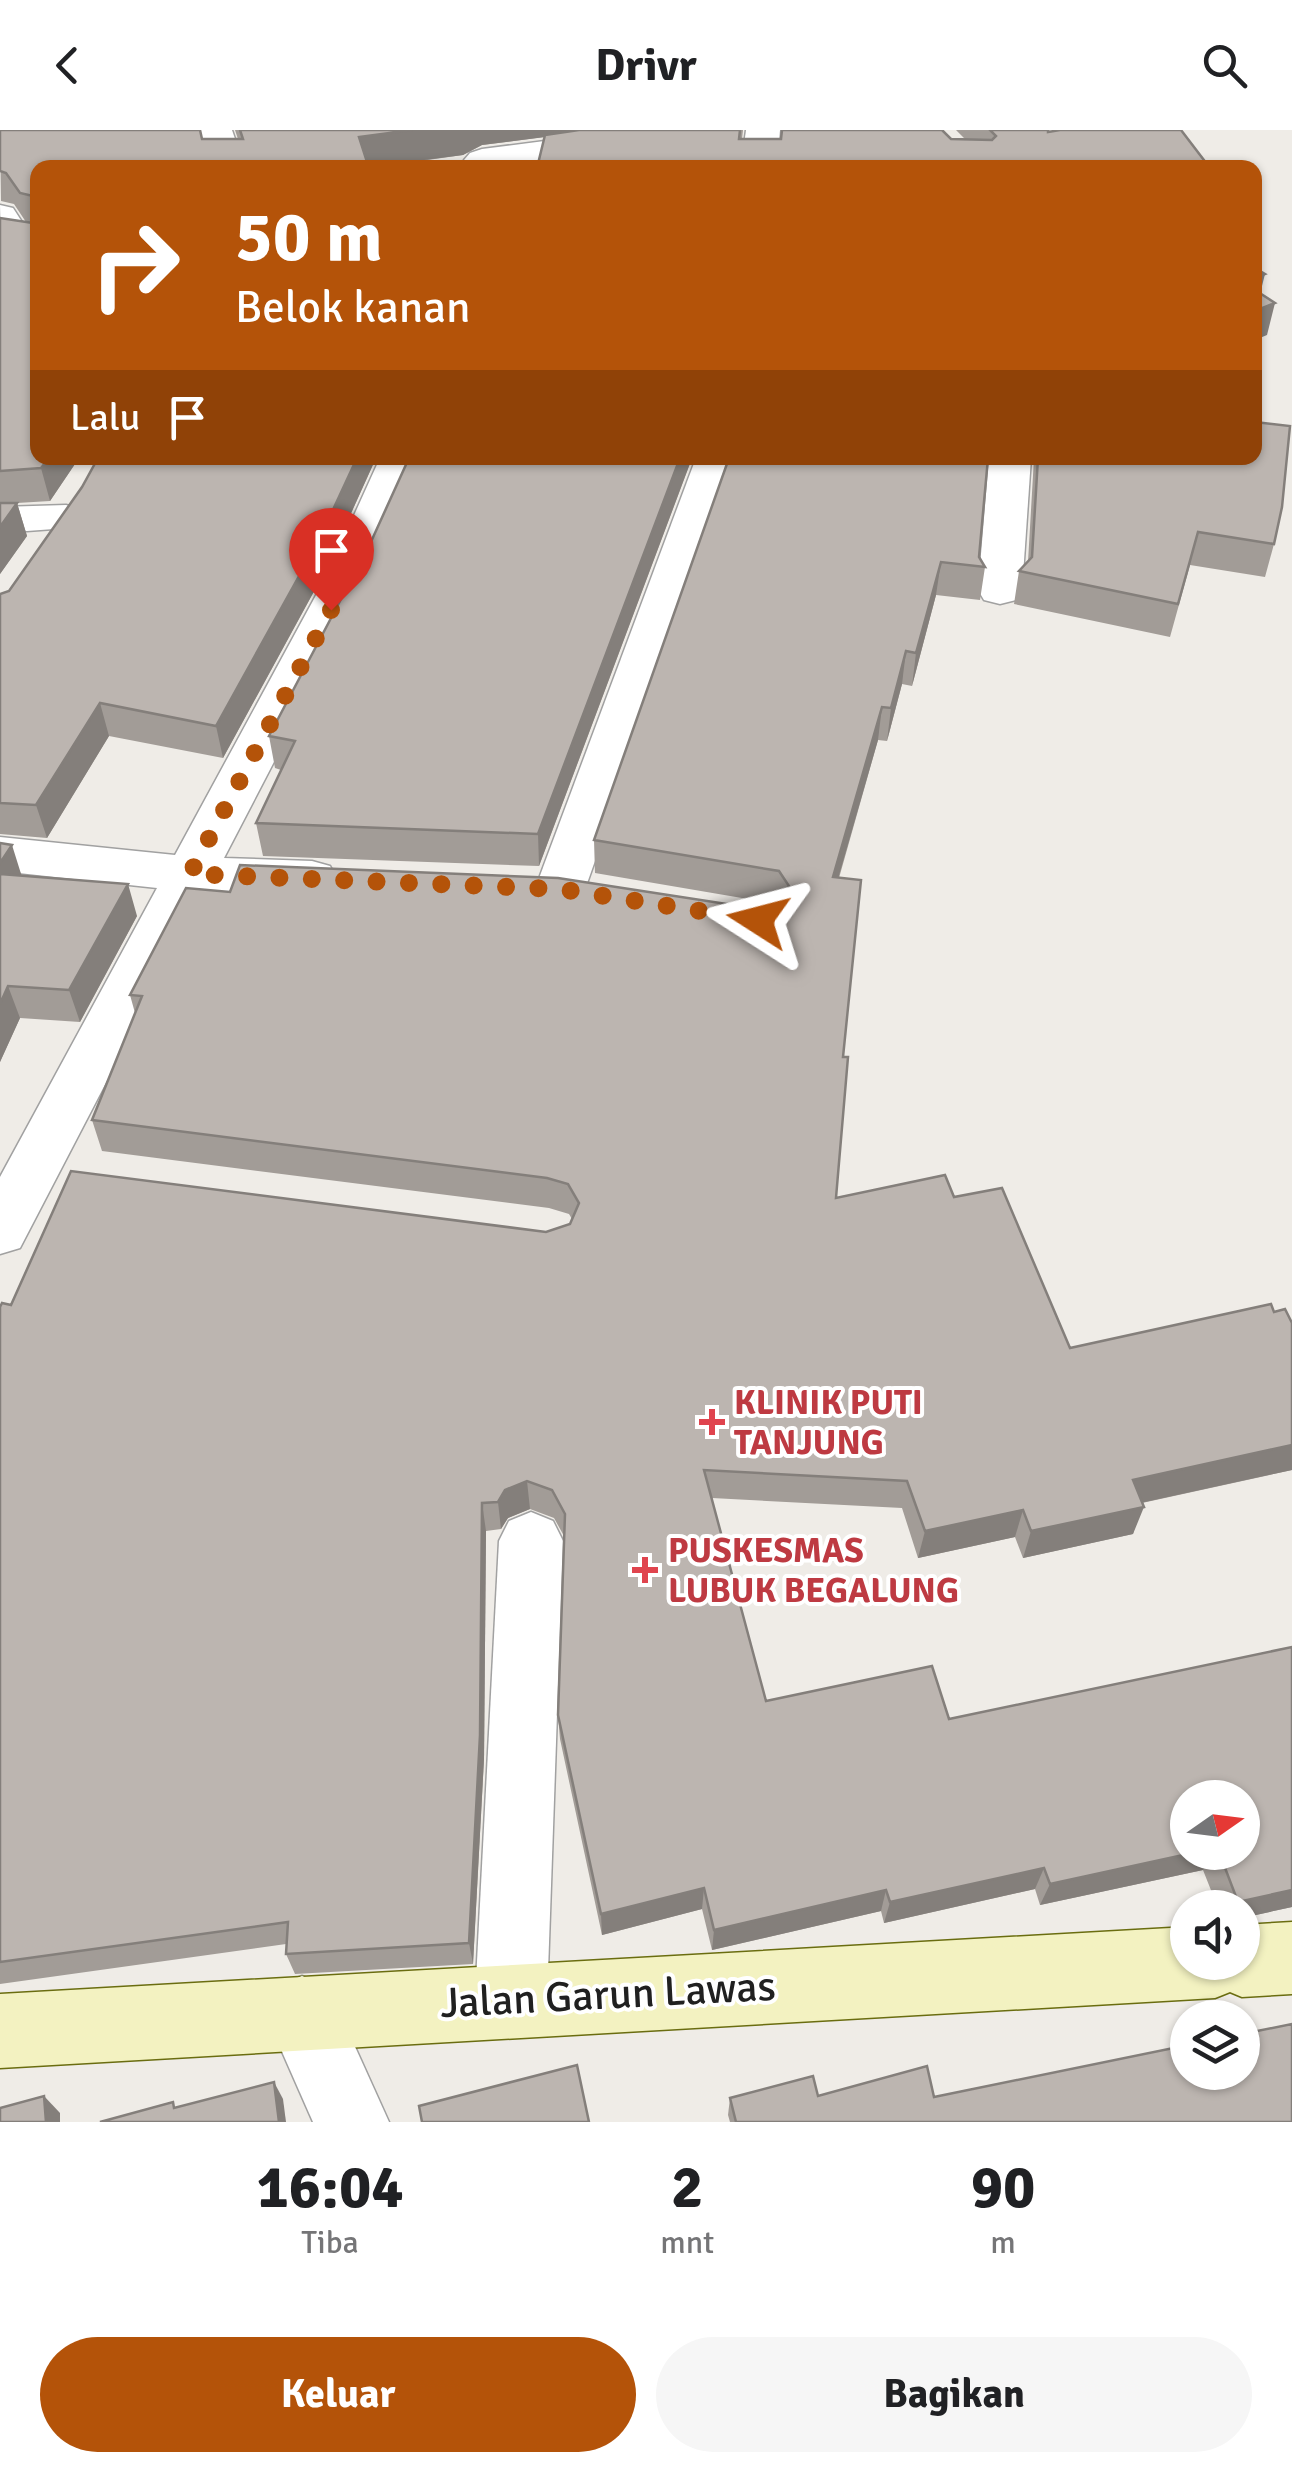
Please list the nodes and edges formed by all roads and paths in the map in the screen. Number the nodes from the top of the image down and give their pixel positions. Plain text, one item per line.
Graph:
1 (216, 130) edge
2 (708, 130) edge
3 (763, 130) edge
4 (479, 152) edge
5 (225, 160) edge
6 (760, 160) edge
7 (0, 216) edge
8 (30, 240) edge
9 (398, 465) edge
10 (714, 465) edge
11 (1009, 465) edge
12 (0, 520) edge
13 (36, 560) edge
14 (1000, 590) dead end
15 (0, 854) edge
16 (190, 874) junction
17 (365, 881) edge
18 (614, 898) edge
19 (34, 1169) junction
20 (90, 1177) edge
21 (0, 1231) edge
22 (531, 1541) dead end
23 (1292, 1958) edge
24 (1260, 1960) edge
25 (1170, 1964) edge
26 (510, 2000) junction
27 (302, 2013) junction
28 (0, 2031) edge
29 (351, 2122) edge

1 - 5 street
2 - 4 street
3 - 6 street
7 - 8 street
9 - 16 street
10 - 18 street
11 - 14 street
12 - 13 street
15 - 16 street
16 - 17 street
16 - 19 street
19 - 20 street
19 - 21 street
22 - 26 street
23 - 24 main road
25 - 26 main road, Jalan Garun Lawas
26 - 27 main road, Jalan Garun Lawas
27 - 28 main road, Jalan Garun Lawas
27 - 29 street

